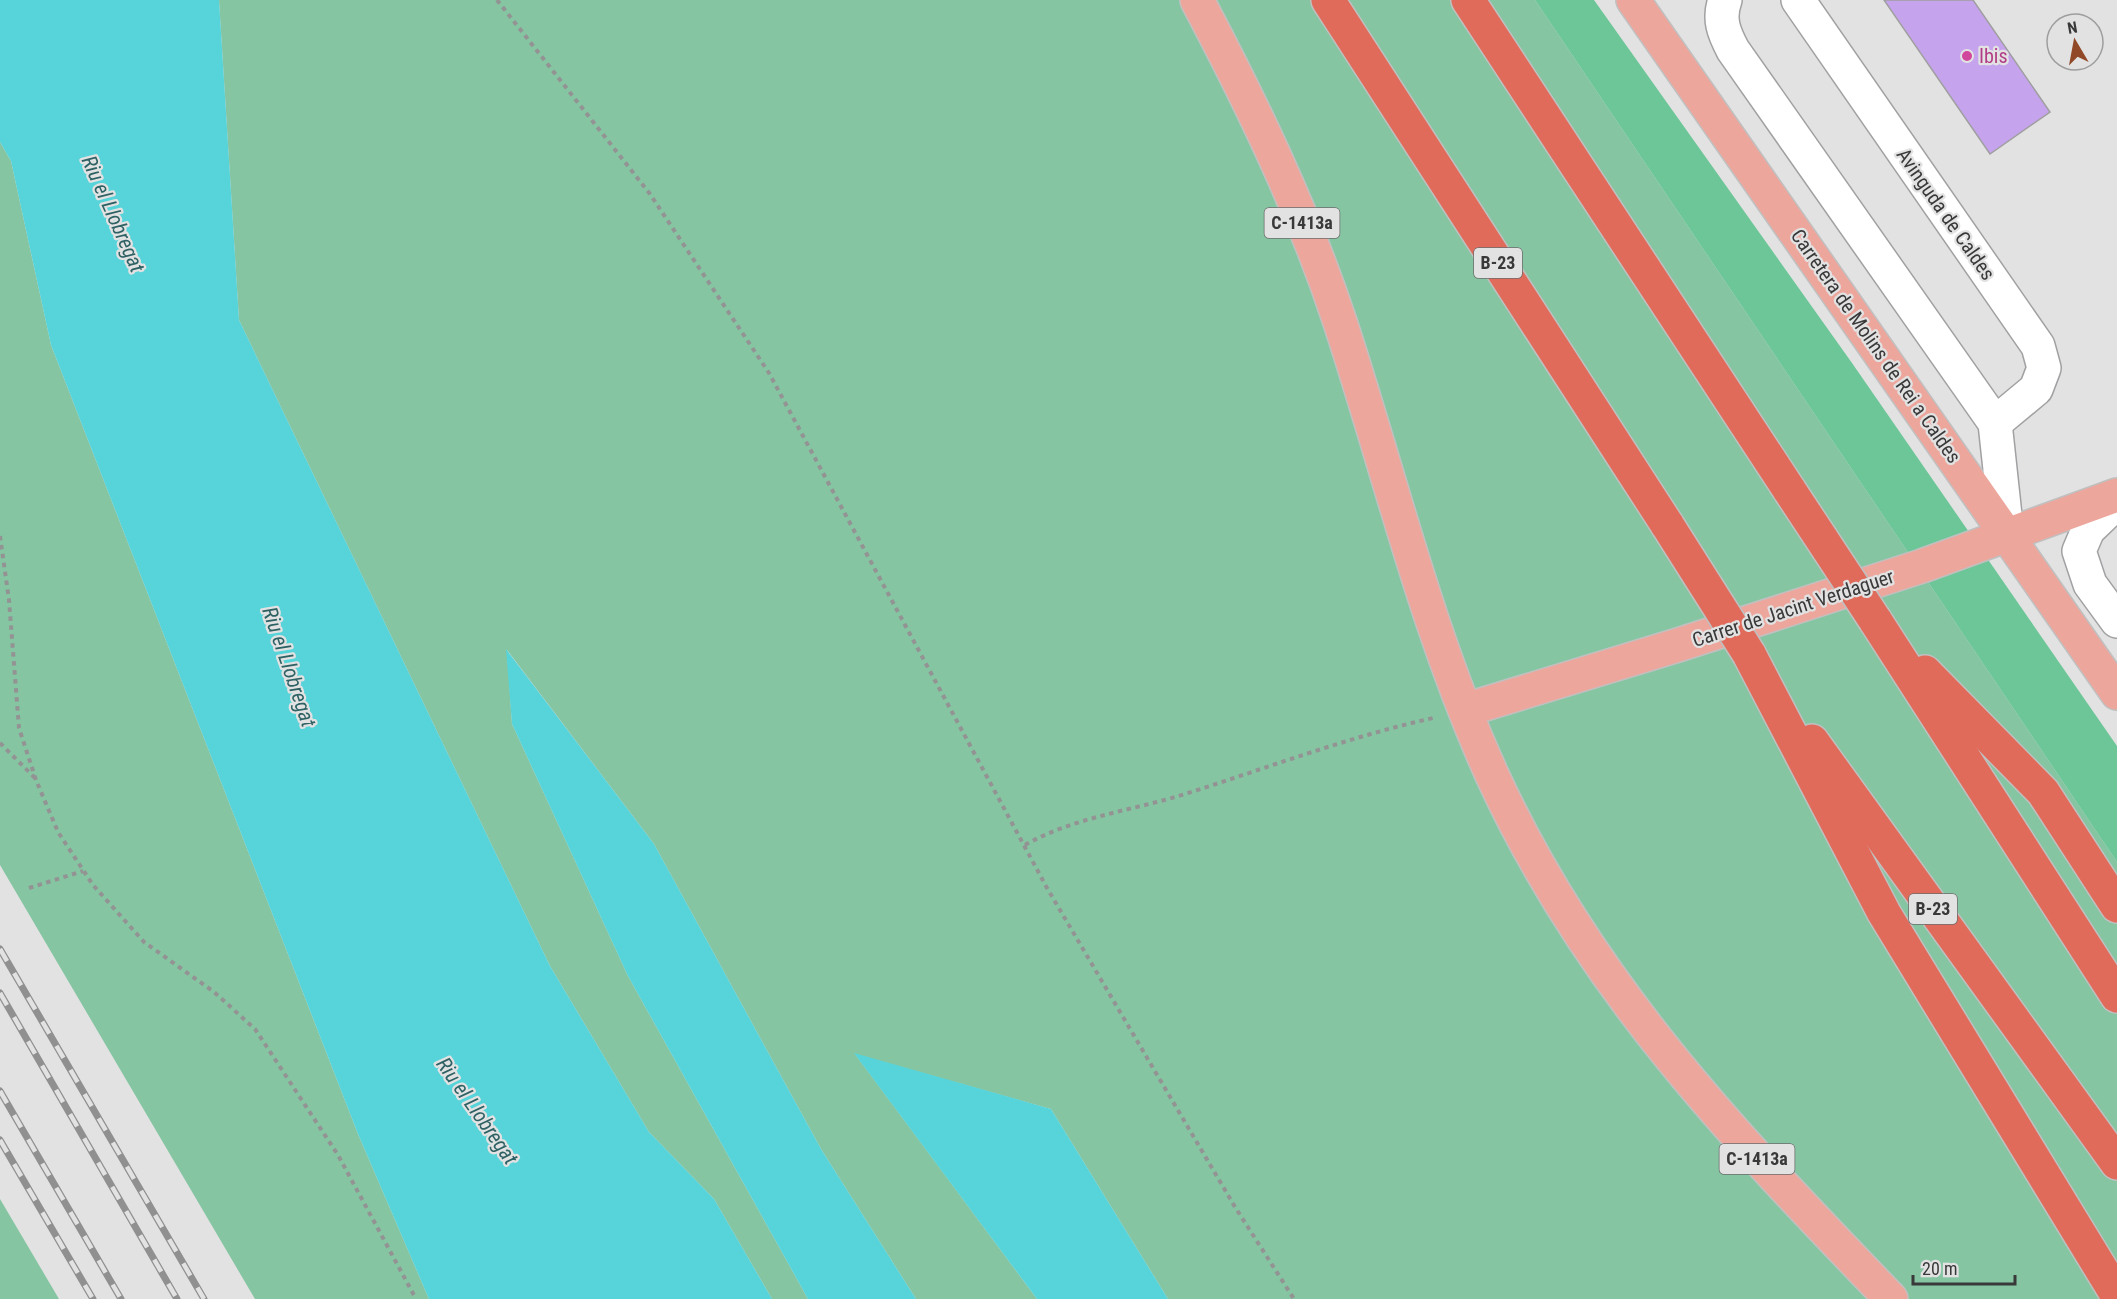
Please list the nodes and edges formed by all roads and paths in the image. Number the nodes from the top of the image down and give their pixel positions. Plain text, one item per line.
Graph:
1 (497, 0) edge
2 (1197, 0) edge
3 (1328, 0) edge
4 (1468, 0) edge
5 (1633, 0) edge
6 (1725, 0) edge
7 (1798, 0) edge
8 (1995, 423) junction
9 (2117, 495) edge
10 (2117, 502) edge
11 (2007, 534) junction
12 (0, 536) edge
13 (1875, 620) junction
14 (2117, 621) edge
15 (1749, 654) junction
16 (2117, 693) edge
17 (1465, 710) junction
18 (0, 743) edge
19 (36, 780) junction
20 (1025, 845) junction
21 (83, 871) junction
22 (29, 888) dead end
23 (2117, 906) edge
24 (2117, 996) edge
25 (2117, 1163) edge
26 (2117, 1295) edge
27 (416, 1299) edge
28 (1294, 1299) edge
29 (1891, 1299) edge

1 - 20 path
2 - 17 main road, C-1413a
3 - 15 highway, B-23, bridge
4 - 13 highway, bridge
5 - 11 main road, Carretera de Molins de Rei a Caldes
6 - 8 street
7 - 8 street, Avinguda de Caldes
8 - 11 street
9 - 11 main road, Carrer de Jacint Verdaguer
10 - 14 street
11 - 16 main road, Carretera de Molins de Rei a Caldes
11 - 17 main road, Carrer de Jacint Verdaguer
12 - 19 path
13 - 23 highway
13 - 24 highway
15 - 25 highway, B-23
15 - 26 highway
17 - 20 path
17 - 29 main road, C-1413a
18 - 19 path
19 - 21 path
20 - 28 path
21 - 22 path
21 - 27 path

